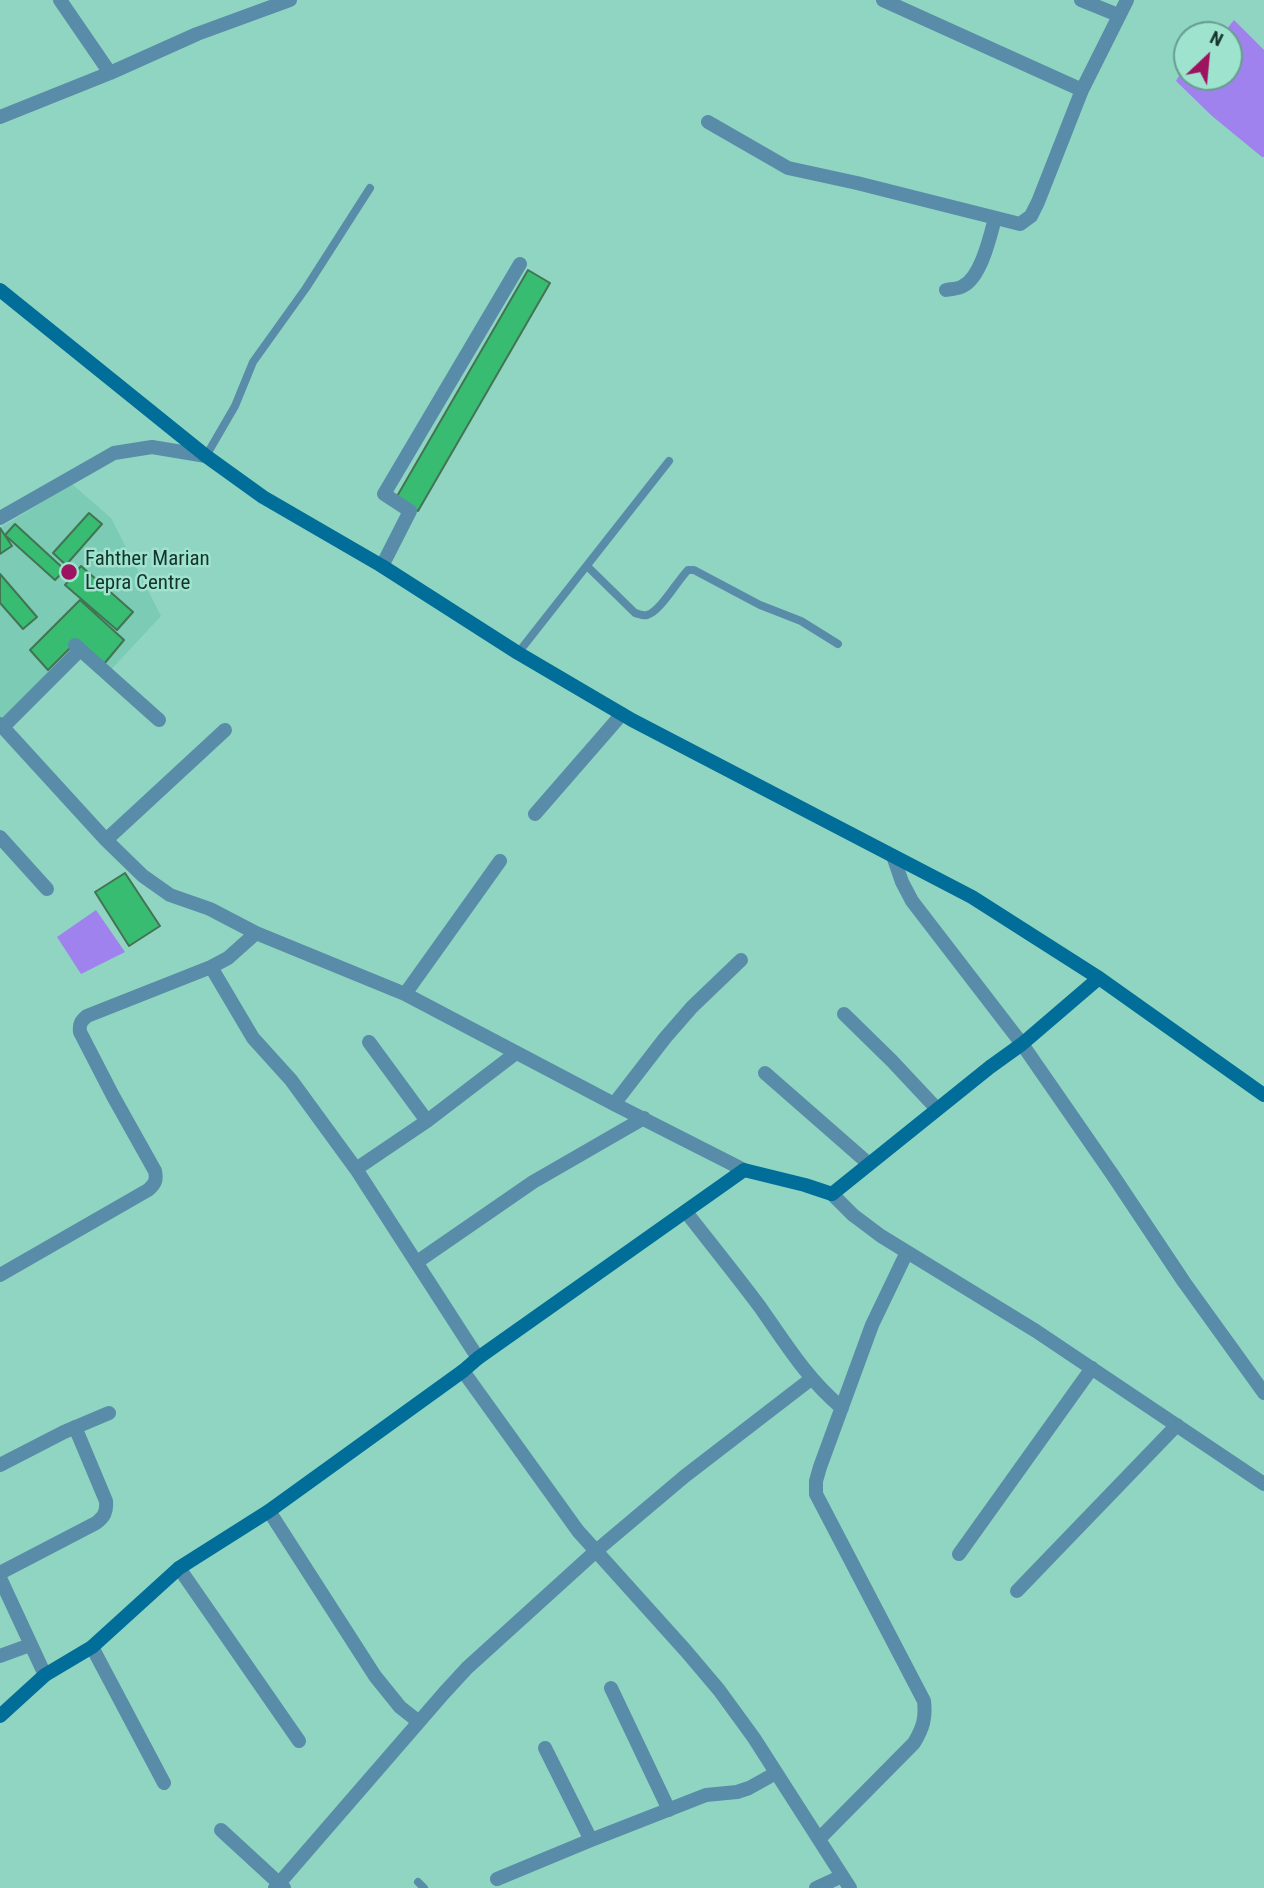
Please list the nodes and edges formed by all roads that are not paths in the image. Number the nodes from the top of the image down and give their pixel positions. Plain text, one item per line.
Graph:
1 (60, 0) edge
2 (290, 0) edge
3 (883, 0) edge
4 (1081, 0) edge
5 (1127, 0) edge
6 (1118, 15) junction
7 (110, 73) junction
8 (1082, 90) junction
9 (0, 117) edge
10 (708, 122) dead end
11 (370, 188) dead end
12 (995, 218) junction
13 (520, 264) dead end
14 (0, 290) edge
15 (946, 290) dead end
16 (206, 456) junction
17 (669, 461) dead end
18 (0, 518) edge
19 (382, 566) junction
20 (587, 566) junction
21 (838, 644) dead end
22 (518, 653) junction
23 (622, 714) junction
24 (159, 720) dead end
25 (2, 725) edge
26 (225, 730) dead end
27 (535, 814) dead end
28 (0, 837) edge
29 (106, 840) junction
30 (893, 856) junction
31 (500, 861) dead end
32 (47, 889) dead end
33 (256, 933) junction
34 (741, 960) dead end
35 (211, 967) junction
36 (1099, 978) junction
37 (405, 994) junction
38 (844, 1014) dead end
39 (369, 1042) dead end
40 (1021, 1044) junction
41 (516, 1053) junction
42 (765, 1073) dead end
43 (1264, 1095) edge
44 (614, 1104) junction
45 (937, 1109) junction
46 (644, 1118) junction
47 (426, 1121) junction
48 (869, 1164) junction
49 (356, 1169) junction
50 (744, 1170) junction
51 (832, 1194) junction
52 (686, 1212) junction
53 (907, 1252) junction
54 (416, 1262) junction
55 (0, 1275) edge
56 (478, 1358) junction
57 (1092, 1368) junction
58 (463, 1371) junction
59 (811, 1379) junction
60 (1264, 1393) edge
61 (842, 1408) junction
62 (109, 1413) dead end
63 (1177, 1425) junction
64 (75, 1427) junction
65 (0, 1465) edge
66 (1264, 1484) edge
67 (269, 1511) junction
68 (596, 1551) junction
69 (959, 1554) dead end
70 (179, 1568) junction
71 (0, 1575) edge
72 (1017, 1591) dead end
73 (30, 1645) junction
74 (92, 1647) junction
75 (0, 1656) edge
76 (44, 1675) junction
77 (611, 1688) dead end
78 (0, 1716) edge
79 (419, 1722) junction
80 (299, 1741) dead end
81 (545, 1748) dead end
82 (776, 1773) junction
83 (164, 1783) dead end
84 (669, 1810) junction
85 (221, 1830) dead end
86 (819, 1839) junction
87 (591, 1840) junction
88 (497, 1879) dead end
89 (846, 1882) edge
90 (279, 1887) edge
91 (816, 1888) edge

1 - 7 street
2 - 7 street
3 - 8 street
4 - 6 street
5 - 6 street
6 - 8 street
7 - 9 street
8 - 12 street
10 - 12 street
11 - 16 lane
12 - 15 street
13 - 19 street
14 - 16 main road
16 - 18 street
16 - 19 main road
17 - 20 lane
19 - 22 main road
20 - 21 lane
20 - 22 lane
22 - 23 main road
23 - 27 street
23 - 30 main road
24 - 25 street
25 - 29 street
26 - 29 street
28 - 32 street
29 - 33 street
30 - 36 main road
30 - 40 street
31 - 37 street
33 - 35 street
33 - 37 street
34 - 44 street
35 - 49 street
35 - 55 street
36 - 40 main road
36 - 43 main road
37 - 41 street
38 - 45 street
39 - 47 street
40 - 45 main road
40 - 60 street
41 - 44 street
41 - 47 street
42 - 48 street
44 - 46 street
45 - 48 main road
46 - 50 street
46 - 54 street
47 - 49 street
48 - 51 main road
49 - 54 street
50 - 51 main road
50 - 52 main road
51 - 53 street
52 - 56 main road
52 - 59 street
53 - 57 street
53 - 61 street
54 - 56 street
56 - 58 main road
57 - 63 street
57 - 69 street
58 - 67 main road
58 - 68 street
59 - 61 street
59 - 68 street
61 - 86 street
62 - 64 street
63 - 66 street
63 - 72 street
64 - 65 street
64 - 71 street
67 - 70 main road
67 - 79 street
68 - 79 street
68 - 82 street
70 - 74 main road
70 - 80 street
71 - 73 street
73 - 75 street
73 - 76 street
74 - 76 main road
74 - 83 street
76 - 78 main road
77 - 84 street
79 - 90 street
81 - 87 street
82 - 84 street
82 - 86 street
84 - 87 street
85 - 90 street
86 - 89 street
87 - 88 street
89 - 91 street

